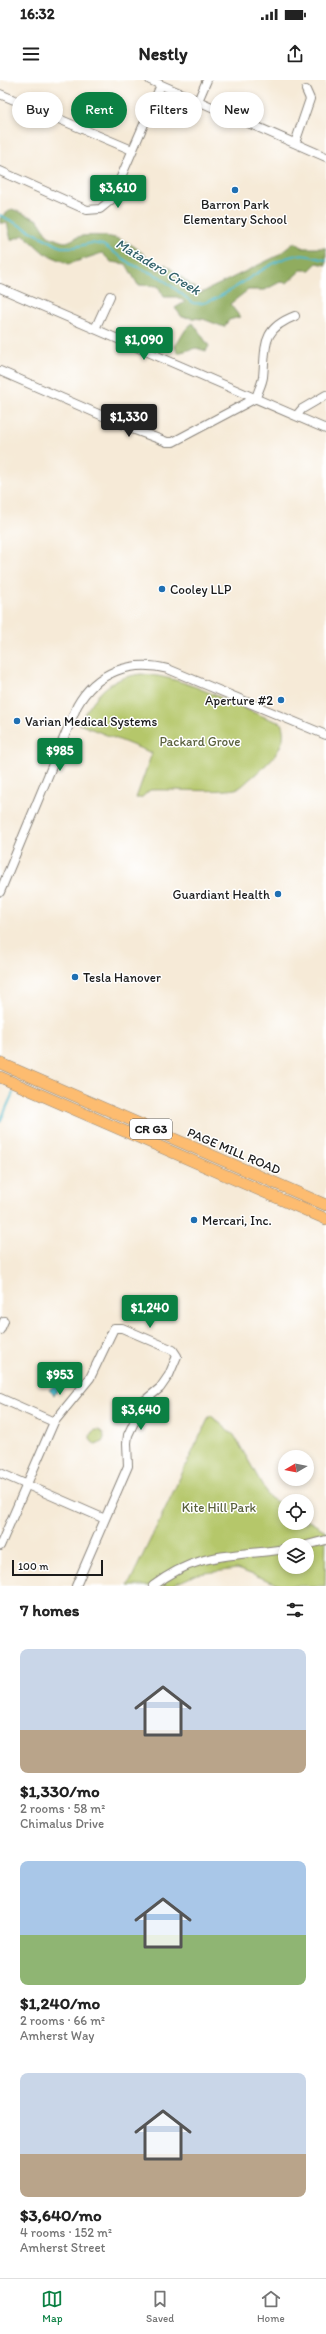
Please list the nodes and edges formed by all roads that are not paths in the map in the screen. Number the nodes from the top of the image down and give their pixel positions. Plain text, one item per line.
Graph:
1 (150, 80) edge
2 (207, 80) edge
3 (161, 85) junction
4 (306, 90) dead end
5 (177, 92) edge
6 (202, 92) edge
7 (0, 94) edge
8 (202, 103) edge
9 (295, 143) junction
10 (132, 150) junction
11 (326, 158) edge
12 (0, 171) edge
13 (0, 288) edge
14 (110, 296) dead end
15 (295, 316) dead end
16 (95, 329) junction
17 (0, 371) edge
18 (326, 395) edge
19 (256, 398) junction
20 (296, 416) junction
21 (326, 429) edge
22 (326, 735) edge
23 (0, 892) edge
24 (0, 1063) edge
25 (0, 1077) edge
26 (242, 1169) junction
27 (225, 1175) junction
28 (326, 1205) edge
29 (326, 1219) edge
30 (4, 1321) dead end
31 (0, 1330) edge
32 (0, 1398) edge
33 (54, 1422) junction
34 (0, 1473) edge
35 (27, 1484) junction
36 (105, 1520) junction
37 (326, 1540) edge
38 (314, 1544) edge
39 (0, 1546) edge
40 (278, 1550) edge
41 (76, 1586) edge
42 (153, 1586) edge

1 - 3 street
2 - 6 street
3 - 5 street
3 - 10 street
4 - 9 street
7 - 10 street
8 - 9 street
9 - 11 street
10 - 12 street
13 - 16 street
14 - 16 street
15 - 19 street
16 - 19 street
17 - 19 street
18 - 20 street
19 - 20 street
20 - 21 street
22 - 23 street
24 - 26 main road, PAGE MILL ROAD / CR G3
25 - 27 main road, PAGE MILL ROAD / CR G3
26 - 27 main road
26 - 28 main road, PAGE MILL ROAD / CR G3
27 - 29 main road, PAGE MILL ROAD / CR G3
30 - 31 street
32 - 33 street
33 - 35 street
33 - 36 street
34 - 35 street
35 - 36 street
35 - 39 street
36 - 41 street
37 - 38 street
40 - 42 street

